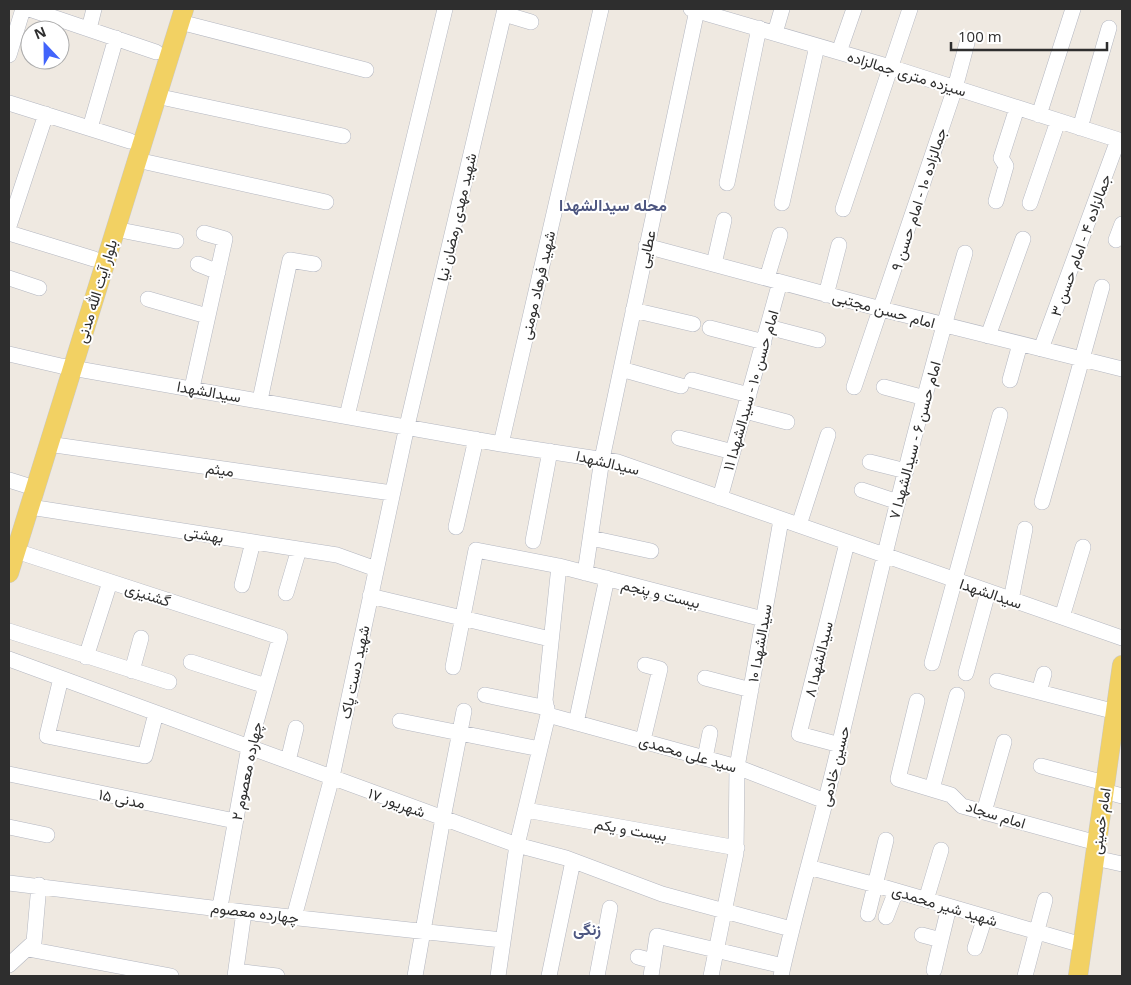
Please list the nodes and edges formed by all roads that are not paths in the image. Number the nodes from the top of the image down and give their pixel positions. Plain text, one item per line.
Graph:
1 (24, 9) edge
2 (29, 9) edge
3 (94, 9) edge
4 (445, 9) edge
5 (601, 9) edge
6 (782, 9) edge
7 (854, 9) edge
8 (910, 9) edge
9 (1073, 9) edge
10 (694, 10) edge
11 (505, 11) edge
12 (718, 12) edge
13 (178, 13) edge
14 (531, 22) dead end
15 (759, 28) junction
16 (1110, 28) dead end
17 (89, 29) junction
18 (775, 33) junction
19 (116, 38) junction
20 (967, 43) dead end
21 (818, 46) junction
22 (156, 52) junction
23 (840, 52) junction
24 (9, 55) edge
25 (890, 67) junction
26 (366, 70) dead end
27 (955, 88) junction
28 (156, 96) junction
29 (9, 103) edge
30 (1016, 108) junction
31 (46, 114) junction
32 (1039, 115) junction
33 (1058, 120) junction
34 (90, 128) junction
35 (1080, 128) junction
36 (343, 136) dead end
37 (1120, 140) edge
38 (130, 141) junction
39 (137, 160) junction
40 (727, 183) dead end
41 (996, 201) dead end
42 (326, 202) dead end
43 (782, 203) dead end
44 (1030, 203) dead end
45 (843, 209) dead end
46 (724, 220) dead end
47 (1122, 224) edge
48 (9, 226) edge
49 (115, 229) junction
50 (9, 233) edge
51 (204, 233) dead end
52 (780, 235) dead end
53 (1023, 239) dead end
54 (176, 240) dead end
55 (1116, 240) dead end
56 (839, 245) dead end
57 (646, 246) junction
58 (965, 253) dead end
59 (94, 258) junction
60 (198, 264) dead end
61 (314, 264) dead end
62 (714, 264) junction
63 (218, 272) junction
64 (9, 278) edge
65 (774, 280) junction
66 (1102, 287) dead end
67 (39, 288) dead end
68 (826, 295) junction
69 (148, 299) dead end
70 (881, 309) junction
71 (633, 310) junction
72 (207, 316) junction
73 (693, 324) dead end
74 (944, 325) junction
75 (768, 327) junction
76 (710, 328) dead end
77 (988, 336) junction
78 (818, 340) dead end
79 (764, 342) junction
80 (1020, 344) junction
81 (1041, 349) junction
82 (9, 354) edge
83 (1082, 360) junction
84 (67, 366) junction
85 (621, 369) junction
86 (1122, 369) edge
87 (1010, 380) dead end
88 (854, 387) dead end
89 (884, 387) dead end
90 (192, 388) junction
91 (749, 395) junction
92 (924, 398) junction
93 (260, 400) junction
94 (745, 411) junction
95 (1000, 414) dead end
96 (347, 416) junction
97 (788, 422) dead end
98 (407, 426) junction
99 (828, 435) dead end
100 (679, 438) dead end
101 (476, 440) junction
102 (48, 444) junction
103 (500, 444) junction
104 (550, 451) junction
105 (733, 452) junction
106 (602, 459) junction
107 (870, 462) dead end
108 (906, 471) junction
109 (17, 483) edge
110 (862, 490) dead end
111 (392, 493) junction
112 (720, 498) junction
113 (898, 502) junction
114 (1042, 502) dead end
115 (30, 507) junction
116 (781, 520) junction
117 (799, 526) junction
118 (456, 527) dead end
119 (1025, 529) dead end
120 (590, 538) junction
121 (533, 541) dead end
122 (253, 542) junction
123 (847, 543) junction
124 (12, 544) edge
125 (1083, 547) dead end
126 (298, 549) junction
127 (651, 551) dead end
128 (884, 556) junction
129 (559, 566) junction
130 (376, 569) junction
131 (9, 573) edge
132 (585, 573) junction
133 (607, 578) junction
134 (954, 580) junction
135 (110, 582) junction
136 (242, 585) dead end
137 (988, 592) junction
138 (286, 593) dead end
139 (370, 596) junction
140 (1011, 600) junction
141 (1062, 617) junction
142 (463, 619) junction
143 (763, 619) junction
144 (9, 631) edge
145 (280, 637) joint
146 (141, 638) dead end
147 (1122, 638) edge
148 (550, 640) junction
149 (86, 657) junction
150 (9, 659) edge
151 (191, 662) dead end
152 (932, 663) dead end
153 (645, 665) dead end
154 (453, 666) dead end
155 (1122, 666) edge
156 (132, 671) junction
157 (966, 673) dead end
158 (1044, 674) dead end
159 (61, 678) junction
160 (705, 678) dead end
161 (997, 681) dead end
162 (169, 682) dead end
163 (266, 686) junction
164 (751, 690) junction
165 (1039, 692) junction
166 (485, 695) dead end
167 (957, 695) dead end
168 (917, 701) dead end
169 (464, 711) dead end
170 (548, 711) junction
171 (1116, 712) junction
172 (156, 713) junction
173 (400, 721) dead end
174 (576, 723) junction
175 (296, 728) dead end
176 (460, 733) junction
177 (710, 733) dead end
178 (642, 740) junction
179 (1004, 742) dead end
180 (840, 745) junction
181 (248, 747) junction
182 (540, 749) junction
183 (705, 758) junction
184 (288, 761) junction
185 (737, 766) junction
186 (1041, 766) dead end
187 (9, 774) edge
188 (332, 778) junction
189 (932, 789) junction
190 (1111, 790) edge
191 (825, 801) junction
192 (526, 810) junction
193 (984, 812) junction
194 (443, 818) junction
195 (235, 822) junction
196 (9, 827) edge
197 (47, 835) dead end
198 (886, 840) dead end
199 (517, 845) junction
200 (736, 848) junction
201 (941, 850) dead end
202 (1096, 851) junction
203 (573, 861) junction
204 (1122, 864) edge
205 (808, 867) junction
206 (9, 883) edge
207 (39, 885) junction
208 (876, 885) junction
209 (896, 890) junction
210 (926, 900) junction
211 (1045, 900) dead end
212 (220, 907) junction
213 (949, 907) junction
214 (610, 908) dead end
215 (724, 911) junction
216 (244, 912) junction
217 (868, 914) dead end
218 (294, 917) junction
219 (886, 917) dead end
220 (985, 917) junction
221 (791, 929) junction
222 (422, 930) junction
223 (1036, 933) junction
224 (922, 935) dead end
225 (502, 940) junction
226 (941, 940) junction
227 (1082, 946) junction
228 (975, 948) dead end
229 (28, 949) junction
230 (716, 949) junction
231 (638, 957) dead end
232 (9, 965) edge
233 (652, 969) edge
234 (934, 970) dead end
235 (782, 971) edge
236 (235, 974) edge
237 (172, 976) edge
238 (277, 976) edge
239 (416, 976) edge
240 (498, 976) edge
241 (549, 976) edge
242 (597, 976) edge
243 (711, 976) edge
244 (1025, 976) edge
245 (1078, 976) edge

1 - 24 street
2 - 17 street
3 - 17 street
4 - 96 street
5 - 103 street, شهید فرهاد مومنی
6 - 18 street
7 - 23 street
8 - 25 street
9 - 32 street
10 - 12 street, سیزده متری جمالزاده
10 - 57 street, عطایی
11 - 14 street
11 - 98 street, شهید مهدی رمضان نیا
12 - 15 street, سیزده متری جمالزاده
13 - 22 main road, بلوار آیت الله مدنی
13 - 26 street
13 - 28 main road, بلوار آیت الله مدنی
15 - 18 street, سیزده متری جمالزاده
15 - 40 street
16 - 35 street
17 - 19 street
18 - 21 street, سیزده متری جمالزاده
19 - 22 street
19 - 34 street
20 - 27 street, جمالزاده ۱۰ - امام حسن ۹
21 - 23 street, سیزده متری جمالزاده
21 - 43 street
22 - 38 main road, بلوار آیت الله مدنی
23 - 25 street, سیزده متری جمالزاده
25 - 27 street, سیزده متری جمالزاده
25 - 45 street
27 - 30 street, سیزده متری جمالزاده
27 - 70 street, جمالزاده ۱۰ - امام حسن ۹
28 - 36 street
28 - 39 main road, بلوار آیت الله مدنی
29 - 31 street
30 - 32 street, سیزده متری جمالزاده
30 - 41 street
31 - 34 street
31 - 48 street
32 - 33 street, سیزده متری جمالزاده
33 - 35 street, سیزده متری جمالزاده
33 - 44 street
34 - 38 street
35 - 37 street, سیزده متری جمالزاده
37 - 81 street, جمالزاده ۴ - امام حسن ۳
38 - 59 main road, بلوار آیت الله مدنی
39 - 42 street
39 - 49 main road, بلوار آیت الله مدنی
46 - 62 street
47 - 55 street
49 - 54 street
49 - 84 main road, بلوار آیت الله مدنی
50 - 59 street
51 - 63 street
52 - 65 street, امام حسن ۱۰ - سیدالشهدا ۱۱
53 - 77 street
56 - 68 street
57 - 62 street, امام حسن مجتبی
57 - 71 street, عطایی
58 - 74 street, امام حسن ۶ - سیدالشهدا ۷
59 - 84 main road, بلوار آیت الله مدنی
60 - 63 street
61 - 93 street
62 - 65 street, امام حسن مجتبی
63 - 72 street
64 - 67 street
65 - 68 street, امام حسن مجتبی
65 - 75 street, امام حسن ۱۰ - سیدالشهدا ۱۱
66 - 83 street
68 - 70 street, امام حسن مجتبی
69 - 72 street
70 - 74 street, امام حسن مجتبی
70 - 88 street, جمالزاده ۱۰ - امام حسن ۹
71 - 73 street
71 - 85 street, عطایی
72 - 90 street
74 - 77 street, امام حسن مجتبی
74 - 92 street, امام حسن ۶ - سیدالشهدا ۷
75 - 78 street
75 - 79 street, امام حسن ۱۰ - سیدالشهدا ۱۱
76 - 79 street
77 - 80 street, امام حسن مجتبی
79 - 91 street, امام حسن ۱۰ - سیدالشهدا ۱۱
80 - 81 street, امام حسن مجتبی
80 - 87 street
81 - 83 street, امام حسن مجتبی
82 - 84 street, سیدالشهدا
83 - 86 street, امام حسن مجتبی
83 - 114 street
84 - 90 street, سیدالشهدا
84 - 102 main road, بلوار آیت الله مدنی
84 - 109 main road, بلوار آیت الله مدنی
85 - 91 street
85 - 106 street, عطایی
89 - 92 street
90 - 93 street, سیدالشهدا
91 - 94 street, امام حسن ۱۰ - سیدالشهدا ۱۱
92 - 108 street, امام حسن ۶ - سیدالشهدا ۷
93 - 96 street, سیدالشهدا
94 - 97 street
94 - 105 street, امام حسن ۱۰ - سیدالشهدا ۱۱
95 - 134 street
96 - 98 street, سیدالشهدا
98 - 101 street, سیدالشهدا
98 - 111 street, شهید دست پاک
99 - 117 street
100 - 105 street
101 - 103 street, سیدالشهدا
101 - 118 street
102 - 111 street, میثم
102 - 115 main road, بلوار آیت الله مدنی
103 - 104 street, سیدالشهدا
104 - 106 street, سیدالشهدا
104 - 121 street
105 - 112 street, امام حسن ۱۰ - سیدالشهدا ۱۱
106 - 112 street, سیدالشهدا
106 - 120 street, عطایی
107 - 108 street
108 - 113 street, امام حسن ۶ - سیدالشهدا ۷
109 - 124 main road, بلوار آیت الله مدنی
110 - 113 street
111 - 130 street, شهید دست پاک
112 - 116 street, سیدالشهدا
113 - 128 street, امام حسن ۶ - سیدالشهدا ۷
115 - 122 street, بهشتی
115 - 124 main road, بلوار آیت الله مدنی
116 - 117 street, سیدالشهدا
116 - 143 street, سیدالشهدا ۱۰
117 - 123 street, سیدالشهدا
119 - 140 street
120 - 127 street
120 - 132 street, عطایی
122 - 126 street, بهشتی
122 - 136 street
123 - 128 street, سیدالشهدا
123 - 180 street, سیدالشهدا ۸
124 - 131 main road, بلوار آیت الله مدنی
124 - 135 street, گشنیزی
125 - 141 street
126 - 130 street, بهشتی
126 - 138 street
128 - 134 street, سیدالشهدا
128 - 180 street, حسین خادمی
129 - 132 street, بیست و پنجم
129 - 142 street, بیست و پنجم
129 - 148 street
130 - 139 street, شهید دست پاک
132 - 133 street, بیست و پنجم
133 - 143 street, بیست و پنجم
133 - 174 street
134 - 137 street, سیدالشهدا
134 - 152 street
135 - 145 street, گشنیزی
135 - 149 street
137 - 140 street, سیدالشهدا
137 - 157 street
139 - 142 street
139 - 188 street, شهید دست پاک
140 - 141 street, سیدالشهدا
141 - 147 street, سیدالشهدا
142 - 148 street
142 - 154 street
143 - 164 street, سیدالشهدا ۱۰
144 - 149 street
145 - 163 street, چهارده معصوم ۲
146 - 156 street
148 - 170 street
149 - 156 street
150 - 159 street, ۱۷ شهریور
151 - 163 street
153 - 178 street
155 - 171 main road, امام خمینی
156 - 162 street
158 - 165 street
159 - 172 street, ۱۷ شهریور
159 - 172 street
160 - 164 street
161 - 165 street
163 - 181 street, چهارده معصوم ۲
164 - 185 street, سیدالشهدا ۱۰
165 - 171 street
166 - 170 street, سید علی محمدی
167 - 189 street
168 - 189 street, امام سجاد
169 - 176 street
170 - 174 street, سید علی محمدی
170 - 182 street
171 - 190 main road, امام خمینی
172 - 181 street, ۱۷ شهریور
173 - 176 street
174 - 178 street, سید علی محمدی
175 - 184 street
176 - 182 street
176 - 194 street
177 - 183 street
178 - 183 street, سید علی محمدی
179 - 193 street
180 - 191 street, حسین خادمی
181 - 184 street, ۱۷ شهریور
181 - 195 street, چهارده معصوم ۲
182 - 192 street
183 - 185 street, سید علی محمدی
184 - 188 street, ۱۷ شهریور
185 - 191 street, سید علی محمدی
185 - 200 street, سیدالشهدا ۱۰
186 - 190 street
187 - 195 street, مدنی ۱۵
188 - 194 street, ۱۷ شهریور
188 - 218 street, شهید دست پاک
189 - 193 street, امام سجاد
190 - 202 main road, امام خمینی
191 - 205 street, حسین خادمی
192 - 199 street
192 - 200 street, بیست و یکم
193 - 202 street, امام سجاد
194 - 199 street, ۱۷ شهریور
194 - 222 street
195 - 212 street, چهارده معصوم ۲
196 - 197 street
198 - 208 street
199 - 203 street, ۱۷ شهریور
199 - 225 street
200 - 215 street, سیدالشهدا ۱۰
201 - 210 street
202 - 204 street, امام سجاد
202 - 227 main road, امام خمینی
203 - 215 street, ۱۷ شهریور
203 - 241 street
205 - 208 street, شهید شیر محمدی
205 - 221 street, حسین خادمی
206 - 207 street, چهارده معصوم
207 - 212 street, چهارده معصوم
207 - 229 street
208 - 209 street, شهید شیر محمدی
208 - 217 street
209 - 210 street, شهید شیر محمدی
209 - 219 street
210 - 213 street, شهید شیر محمدی
211 - 223 street
212 - 216 street, چهارده معصوم
213 - 220 street, شهید شیر محمدی
213 - 226 street
214 - 242 street
215 - 221 street, ۱۷ شهریور
215 - 230 street, سیدالشهدا ۱۰
216 - 218 street, چهارده معصوم
216 - 236 street
218 - 222 street, چهارده معصوم
220 - 223 street, شهید شیر محمدی
220 - 228 street
221 - 235 street, حسین خادمی
222 - 225 street, چهارده معصوم
222 - 239 street
223 - 227 street, شهید شیر محمدی
223 - 244 street
224 - 226 street
225 - 240 street
226 - 234 street
227 - 245 main road, امام خمینی
229 - 232 street
229 - 237 street
230 - 233 street
230 - 235 street
230 - 243 street, سیدالشهدا ۱۰
231 - 233 street
236 - 238 street

